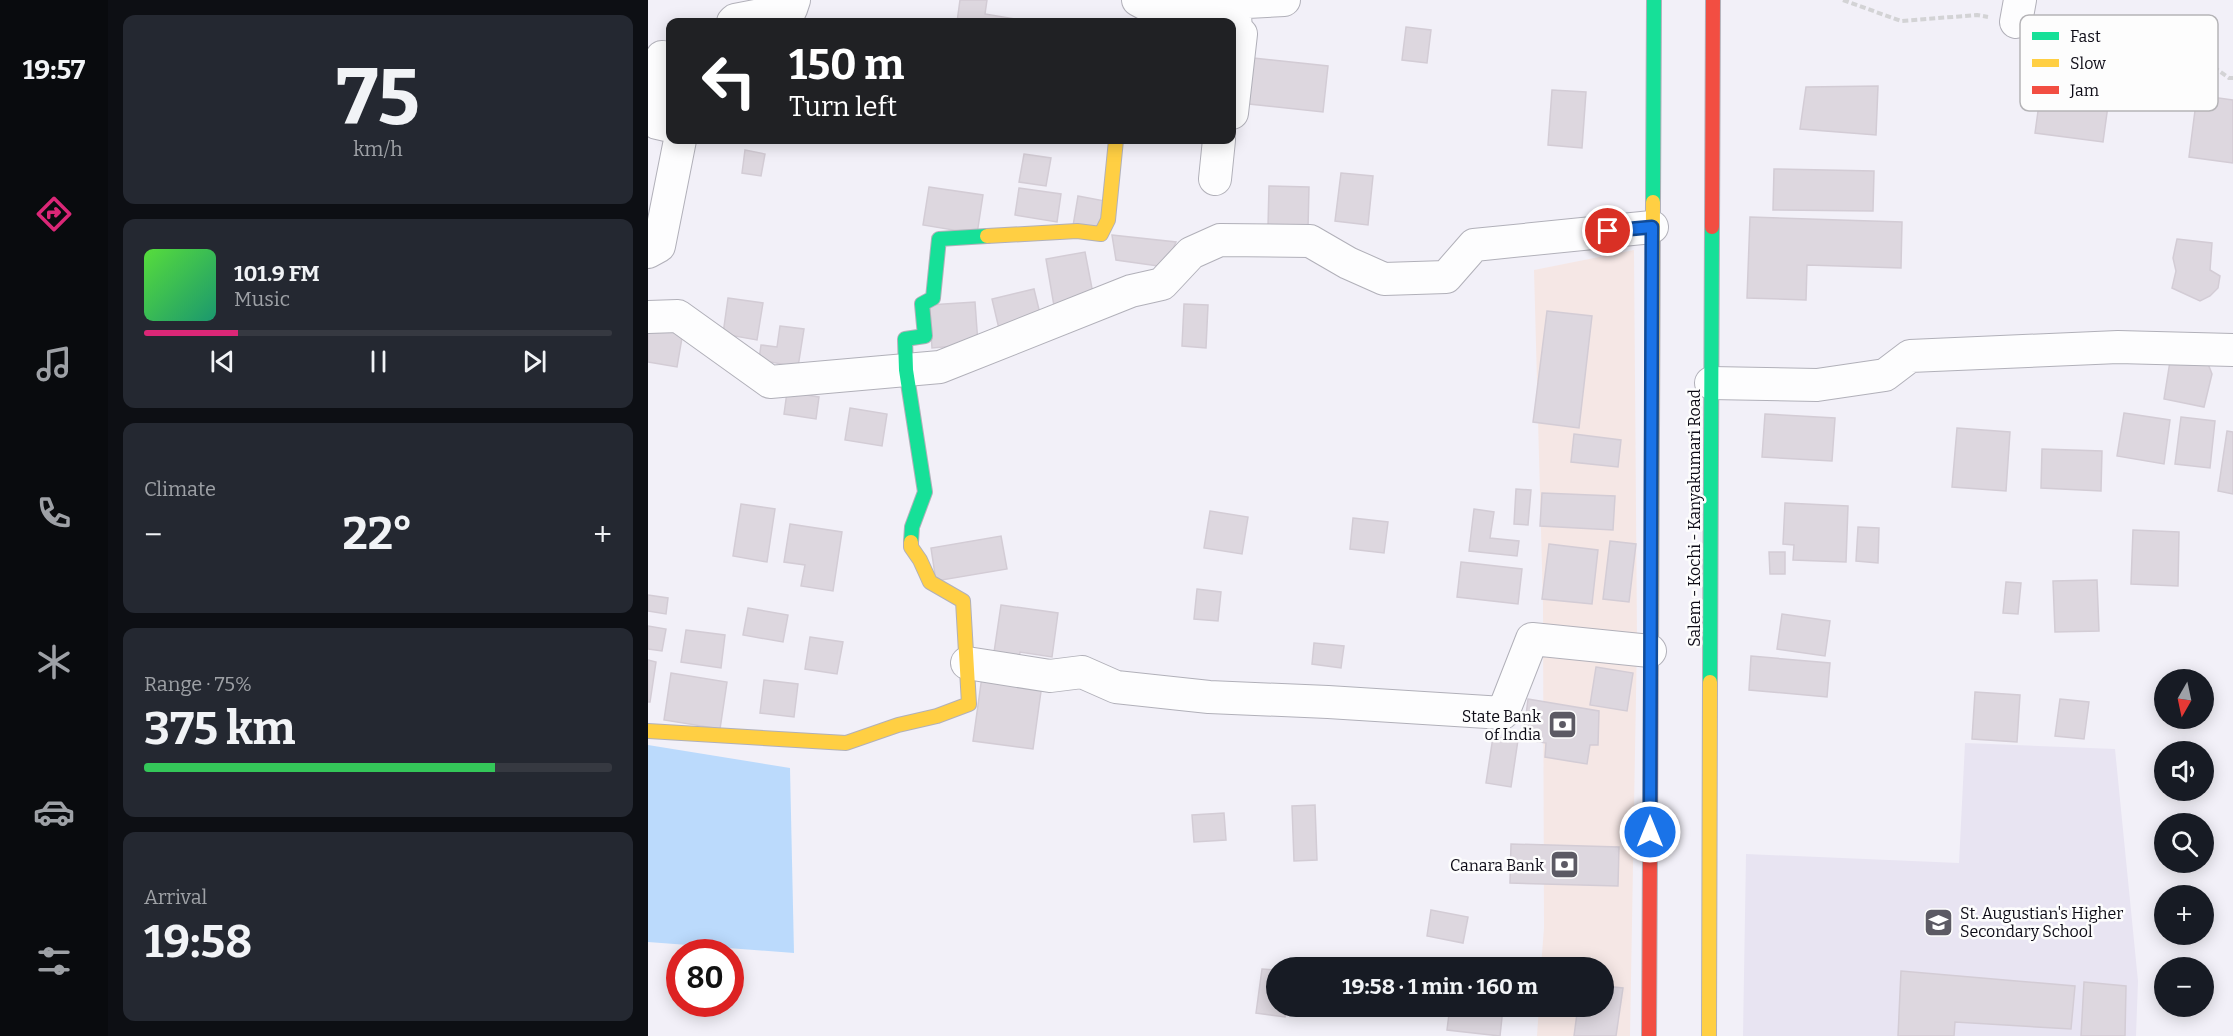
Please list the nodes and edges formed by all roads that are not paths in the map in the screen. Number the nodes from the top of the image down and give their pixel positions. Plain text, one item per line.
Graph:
1 (794, 0) edge
2 (1131, 0) edge
3 (1138, 0) edge
4 (1284, 0) edge
5 (1654, 0) edge
6 (1713, 0) edge
7 (1234, 3) junction
8 (745, 18) edge
9 (1129, 18) edge
10 (1235, 18) edge
11 (1236, 29) edge
12 (666, 58) edge
13 (1236, 78) edge
14 (666, 125) edge
15 (679, 144) edge
16 (1116, 144) edge
17 (1219, 144) edge
18 (1215, 178) dead end
19 (1652, 227) junction
20 (648, 252) edge
21 (648, 317) edge
22 (2233, 350) edge
23 (906, 370) junction
24 (1711, 382) junction
25 (1650, 651) junction
26 (967, 663) junction
27 (648, 731) edge
28 (1649, 1036) edge
29 (1708, 1036) edge

1 - 8 street
2 - 9 street
3 - 7 street
4 - 7 street
5 - 19 main road
6 - 24 main road, Salem - Kochi - Kanyakumari Road
7 - 10 street
11 - 13 street
12 - 14 street
15 - 20 street
16 - 23 main road
17 - 18 street
19 - 23 street
19 - 25 main road
21 - 23 street
22 - 24 street
23 - 26 main road
24 - 29 main road, Salem - Kochi - Kanyakumari Road
25 - 26 street
25 - 28 main road
26 - 27 main road

